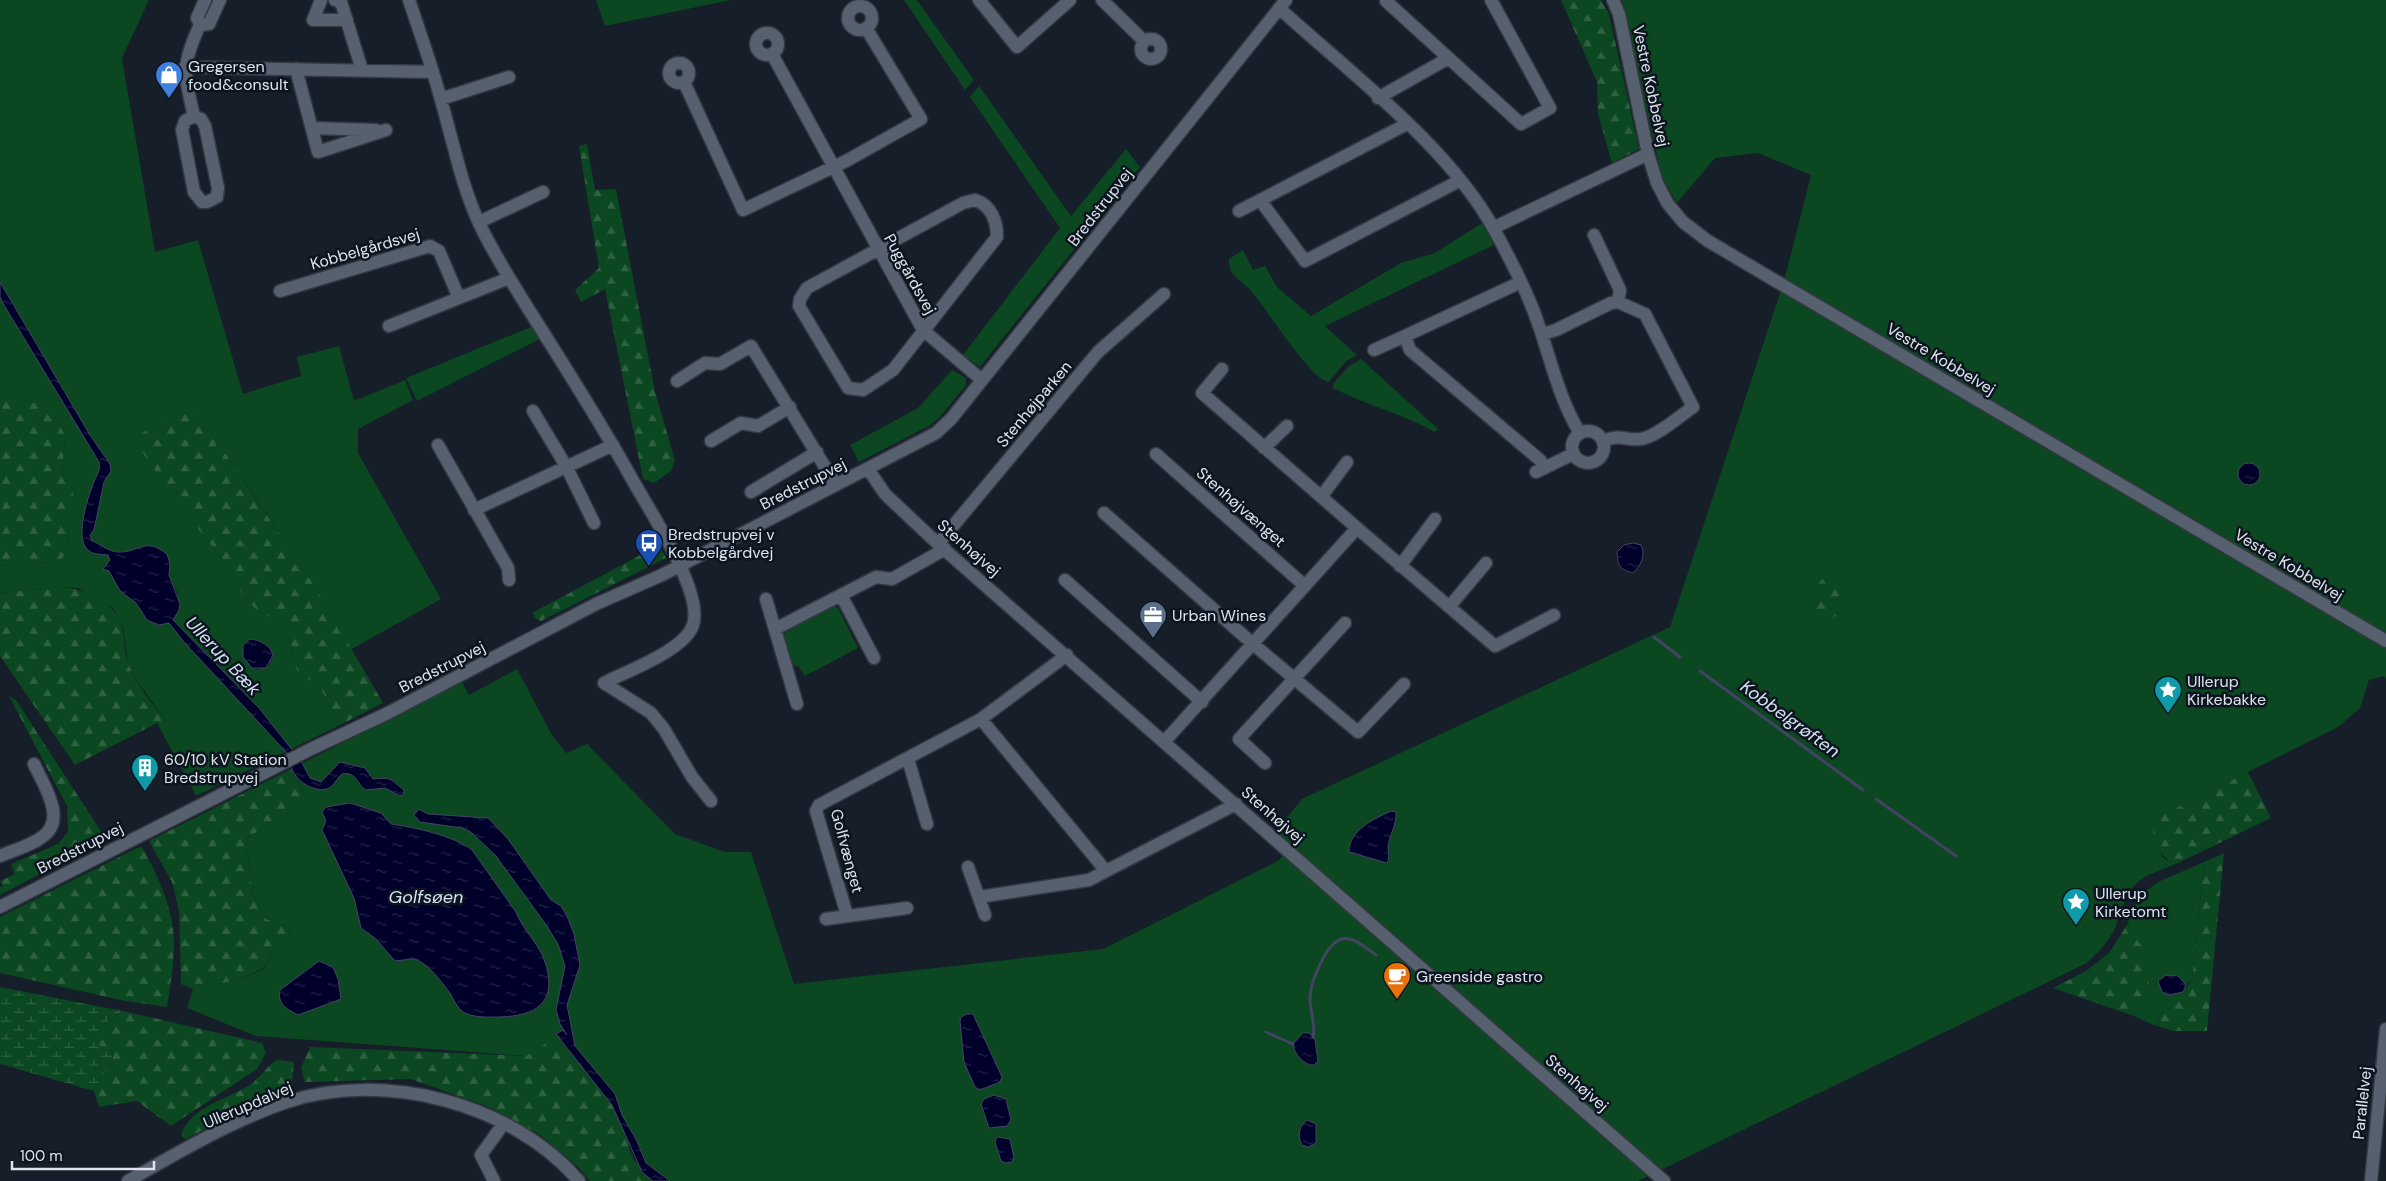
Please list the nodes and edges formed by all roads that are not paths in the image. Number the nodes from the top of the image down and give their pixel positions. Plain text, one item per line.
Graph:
1 (205, 0) edge
2 (220, 0) edge
3 (321, 0) edge
4 (335, 0) edge
5 (409, 0) edge
6 (979, 0) edge
7 (1070, 0) edge
8 (1102, 0) edge
9 (1387, 0) edge
10 (1491, 0) edge
11 (1614, 0) edge
12 (1283, 4) edge
13 (347, 20) junction
14 (200, 25) junction
15 (866, 28) dead end
16 (1144, 41) dead end
17 (772, 54) dead end
18 (1447, 59) junction
19 (185, 67) junction
20 (296, 68) junction
21 (362, 70) junction
22 (433, 72) junction
23 (508, 77) dead end
24 (684, 82) dead end
25 (1378, 98) junction
26 (441, 99) junction
27 (194, 116) junction
28 (1407, 124) junction
29 (312, 128) junction
30 (1648, 154) junction
31 (832, 166) junction
32 (1459, 181) junction
33 (543, 192) dead end
34 (1260, 200) junction
35 (1239, 211) dead end
36 (479, 222) junction
37 (1493, 228) junction
38 (1594, 235) dead end
39 (878, 250) junction
40 (509, 278) junction
41 (1521, 282) junction
42 (280, 292) dead end
43 (1164, 294) dead end
44 (459, 298) junction
45 (1618, 302) junction
46 (388, 326) dead end
47 (923, 330) junction
48 (1542, 334) junction
49 (1405, 336) junction
50 (1374, 350) dead end
51 (1222, 370) dead end
52 (982, 380) junction
53 (677, 381) dead end
54 (790, 407) junction
55 (533, 411) dead end
56 (1287, 426) dead end
57 (1580, 433) junction
58 (711, 441) dead end
59 (1603, 441) junction
60 (438, 444) dead end
61 (614, 445) junction
62 (1264, 448) junction
63 (817, 452) junction
64 (1156, 454) dead end
65 (1573, 454) junction
66 (1346, 462) dead end
67 (566, 466) junction
68 (868, 469) junction
69 (836, 485) junction
70 (751, 492) dead end
71 (1321, 497) junction
72 (474, 510) junction
73 (1104, 513) dead end
74 (1435, 519) dead end
75 (594, 523) dead end
76 (1356, 528) junction
77 (941, 546) junction
78 (1486, 562) dead end
79 (680, 566) junction
80 (1400, 566) junction
81 (509, 580) dead end
82 (1065, 580) dead end
83 (1306, 586) junction
84 (841, 595) junction
85 (766, 599) dead end
86 (1449, 607) junction
87 (1554, 615) dead end
88 (1345, 623) dead end
89 (775, 629) junction
90 (2386, 641) edge
91 (1253, 644) junction
92 (1067, 655) junction
93 (874, 658) dead end
94 (1294, 679) junction
95 (1404, 684) dead end
96 (1202, 702) junction
97 (797, 704) dead end
98 (981, 719) junction
99 (1164, 742) junction
100 (908, 758) junction
101 (1265, 763) dead end
102 (34, 764) dead end
103 (711, 801) dead end
104 (1236, 804) junction
105 (927, 824) dead end
106 (0, 856) edge
107 (968, 867) dead end
108 (1106, 871) junction
109 (979, 897) junction
110 (0, 907) edge
111 (907, 908) dead end
112 (984, 915) dead end
113 (847, 916) junction
114 (826, 919) dead end
115 (2386, 1029) edge
116 (504, 1123) junction
117 (128, 1181) edge
118 (494, 1181) edge
119 (578, 1181) edge
120 (1664, 1181) edge
121 (2371, 1181) edge

1 - 14 street
2 - 14 street
3 - 13 street
4 - 13 street
5 - 22 street
6 - 7 street
8 - 16 street
9 - 18 street
10 - 18 street
11 - 30 street, Vestre Kobbelvej
12 - 25 street
12 - 52 street, Bredstrupvej
13 - 21 street
14 - 19 street
15 - 31 street
17 - 31 street, Puggårdsvej
18 - 25 street
19 - 20 street
19 - 27 street
20 - 21 street
20 - 29 street
21 - 22 street
22 - 26 street
23 - 26 street
24 - 31 street
25 - 28 street
26 - 36 street
27 - 27 street
28 - 32 street
28 - 34 street
29 - 29 street
30 - 37 street
30 - 90 street, Vestre Kobbelvej
31 - 39 street, Puggårdsvej
32 - 34 street
32 - 37 street
33 - 36 street
34 - 35 street
36 - 40 street
37 - 41 street
38 - 45 street
39 - 47 street, Puggårdsvej
39 - 47 street
39 - 47 street
40 - 44 street
40 - 61 street
41 - 48 street
41 - 49 street
42 - 44 street, Kobbelgårdsvej
43 - 77 street, Stenhøjparken
44 - 46 street
45 - 48 street
45 - 59 street
47 - 52 street, Puggårdsvej
48 - 57 street
49 - 50 street
49 - 65 street
51 - 62 street
52 - 68 street, Bredstrupvej
53 - 54 street
54 - 58 street
54 - 63 street
55 - 67 street
56 - 62 street
57 - 59 street
57 - 65 street
59 - 65 street
60 - 72 street
61 - 67 street
61 - 79 street
62 - 71 street
63 - 69 street
63 - 70 street
64 - 83 street, Stenhøjvænget
66 - 71 street
67 - 72 street
67 - 75 street
68 - 69 street, Bredstrupvej
68 - 77 street, Stenhøjvej
69 - 79 street, Bredstrupvej
71 - 76 street
72 - 81 street
73 - 91 street
74 - 80 street
76 - 80 street
76 - 83 street
77 - 84 street
77 - 92 street, Stenhøjvej
78 - 86 street
79 - 103 street
79 - 110 street, Bredstrupvej
80 - 86 street
82 - 96 street
83 - 91 street
84 - 89 street
84 - 93 street
85 - 89 street
86 - 87 street
88 - 94 street
89 - 97 street
91 - 94 street
91 - 96 street
92 - 98 street, Golfvænget
92 - 99 street, Stenhøjvej
94 - 95 street
94 - 101 street
96 - 99 street
98 - 100 street, Golfvænget
98 - 108 street
99 - 104 street, Stenhøjvej
100 - 105 street
100 - 113 street, Golfvænget
102 - 106 street
104 - 108 street
104 - 120 street, Stenhøjvej
107 - 109 street
108 - 109 street
109 - 112 street
111 - 113 street, Golfvænget
113 - 114 street, Golfvænget
115 - 121 street, Parallelvej
116 - 117 street, Ullerupdalvej
116 - 118 street
116 - 119 street, Ullerupdalvej

